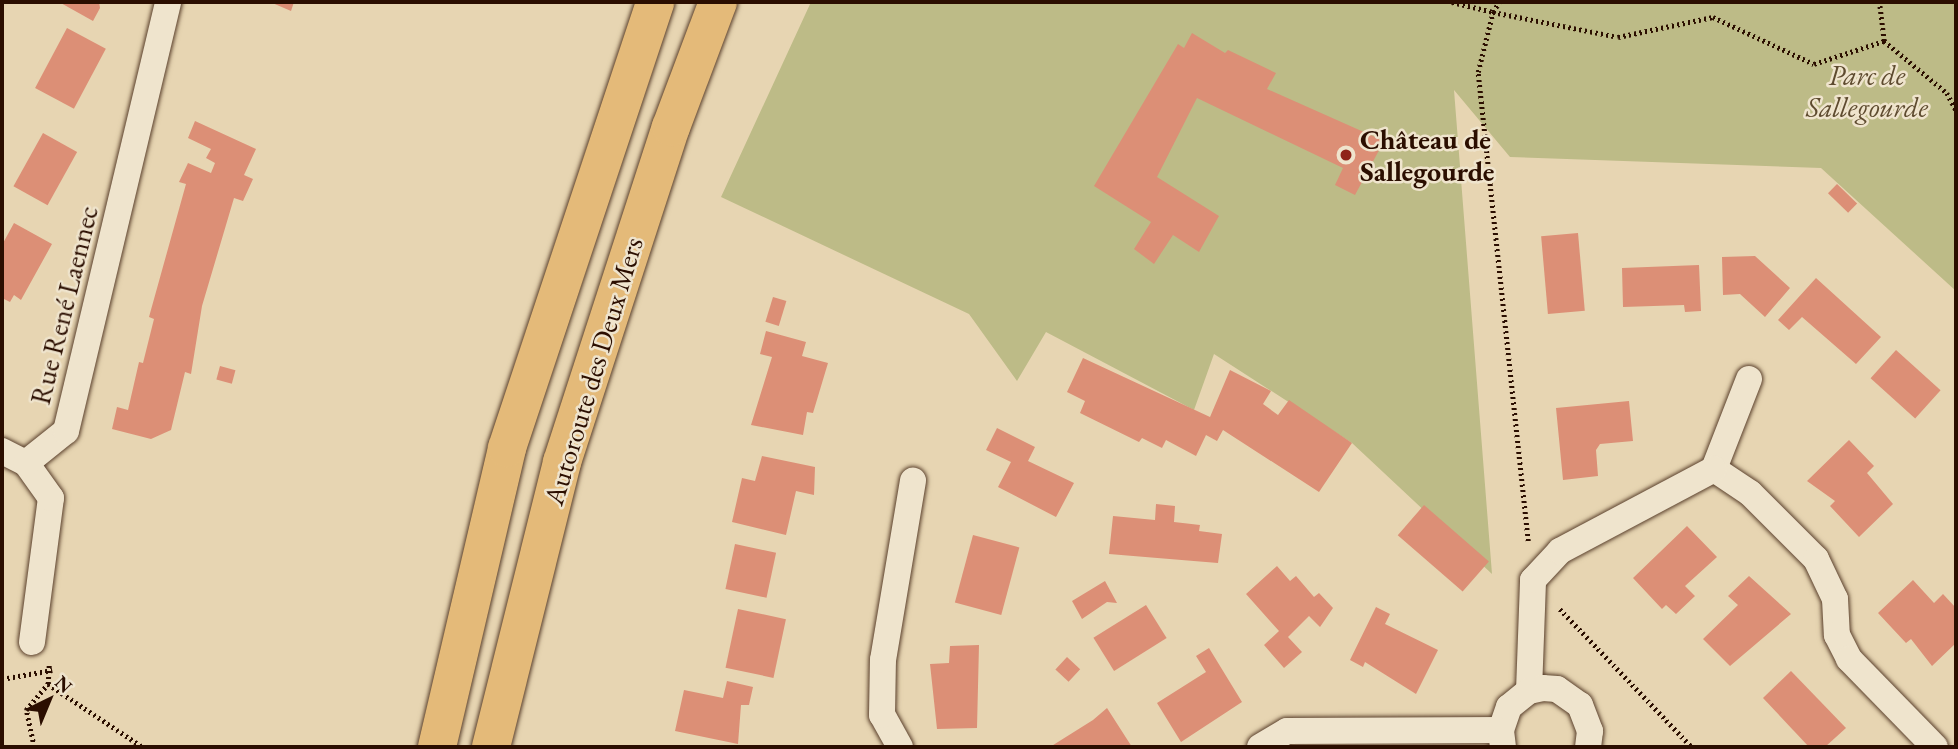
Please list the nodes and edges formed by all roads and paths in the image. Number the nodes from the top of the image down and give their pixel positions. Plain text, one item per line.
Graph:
1 (168, 2) edge
2 (654, 2) edge
3 (718, 2) edge
4 (1452, 2) edge
5 (1499, 2) edge
6 (1879, 2) edge
7 (1493, 12) junction
8 (1884, 41) junction
9 (1956, 110) edge
10 (1749, 379) dead end
11 (2, 451) edge
12 (26, 463) junction
13 (1714, 469) junction
14 (914, 480) dead end
15 (1532, 580) junction
16 (32, 642) dead end
17 (52, 670) dead end
18 (2, 679) edge
19 (1529, 691) junction
20 (1502, 738) edge
21 (34, 747) edge
22 (143, 747) edge
23 (437, 747) edge
24 (491, 747) edge
25 (900, 747) edge
26 (1260, 747) edge
27 (1588, 747) edge
28 (1692, 747) edge
29 (1935, 747) edge

1 - 12 street, Rue René Laennec
2 - 23 highway, Autoroute des Deux Mers
3 - 24 highway, Autoroute des Deux Mers
4 - 7 path
5 - 7 path
6 - 8 path
7 - 8 path
7 - 15 path
8 - 9 path
10 - 13 street
11 - 12 street
12 - 16 street
13 - 15 street
13 - 29 street
14 - 25 street
15 - 19 street
15 - 28 path
17 - 18 path
19 - 20 street
19 - 27 street
20 - 26 street
21 - 22 path

